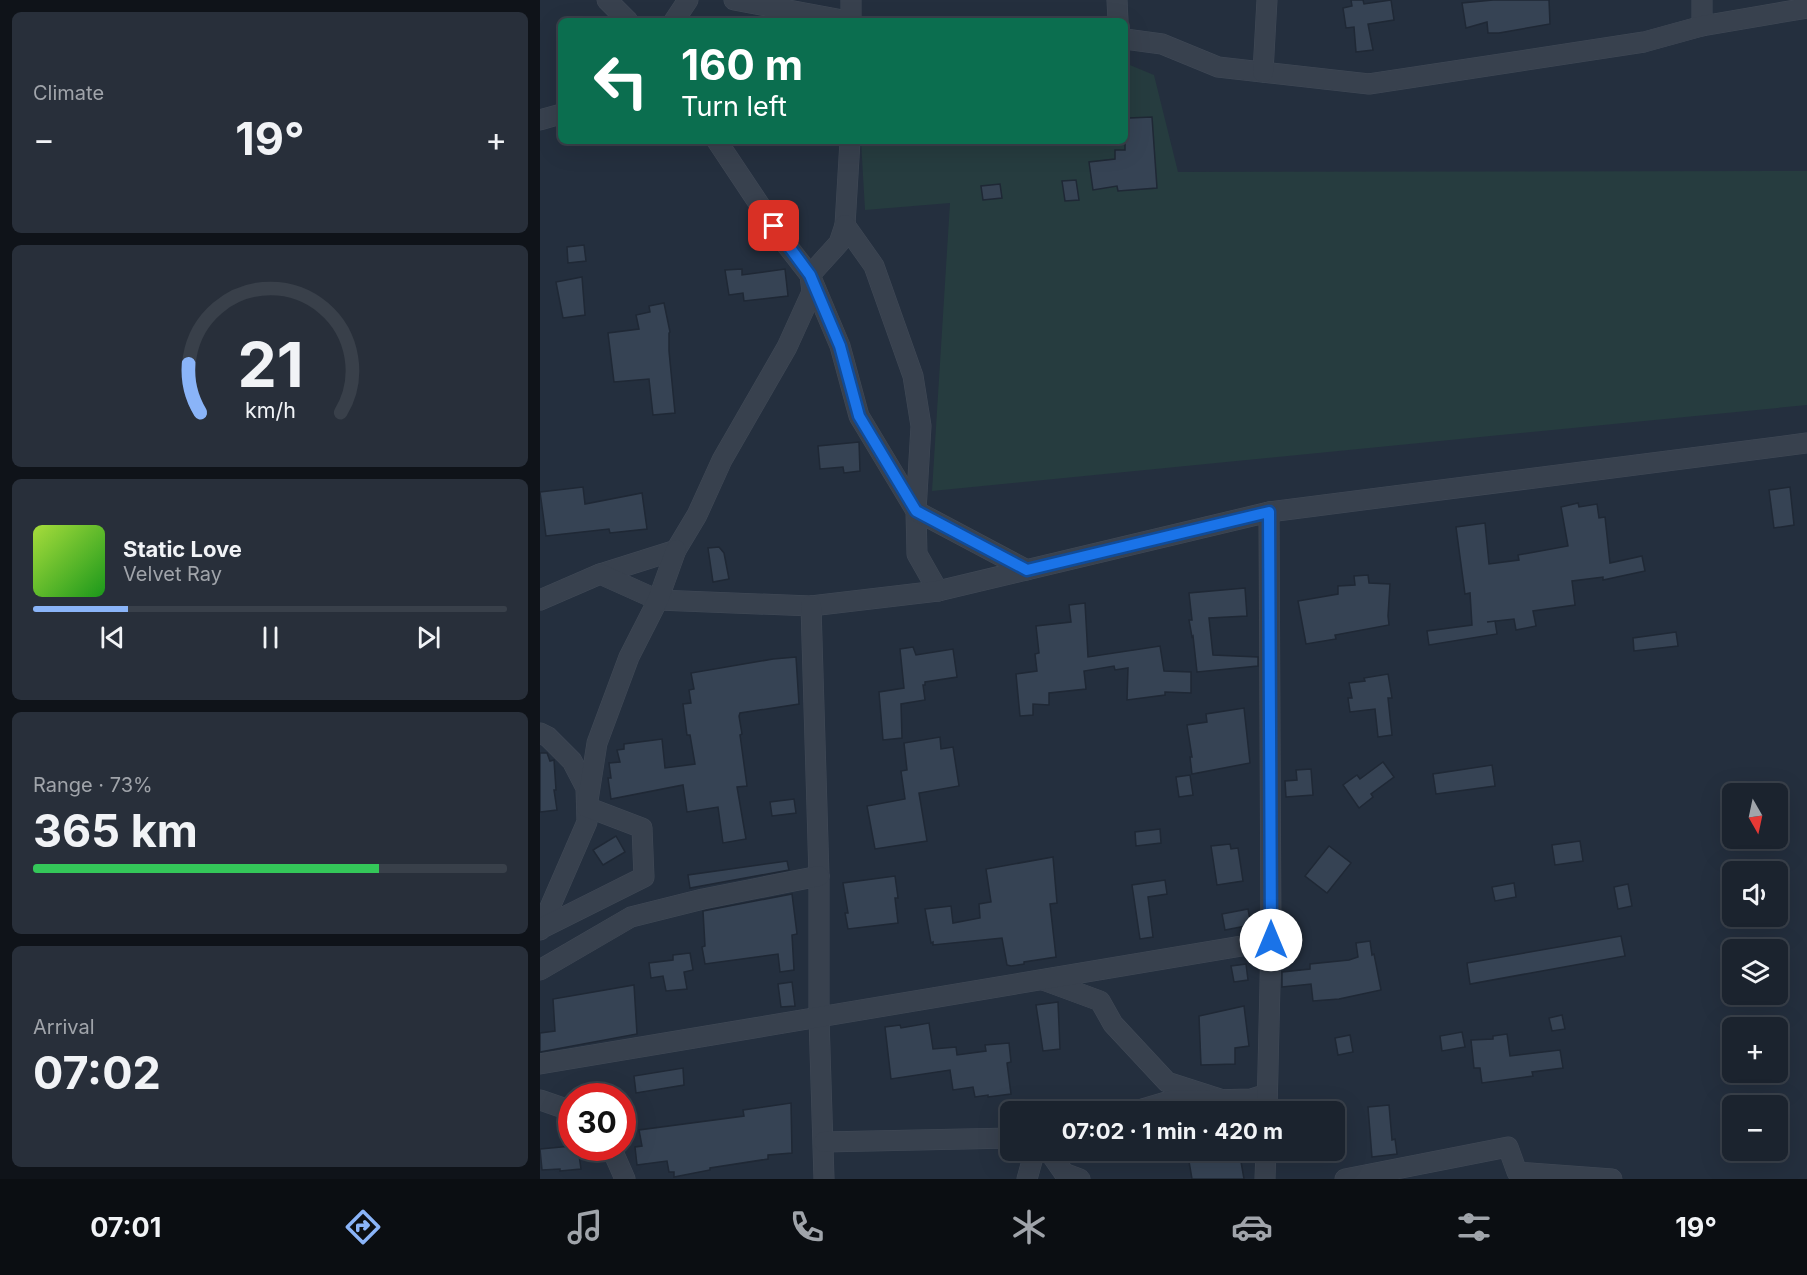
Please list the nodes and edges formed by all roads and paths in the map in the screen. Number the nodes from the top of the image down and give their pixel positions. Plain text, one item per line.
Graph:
1 (607, 0) edge
2 (688, 0) edge
3 (734, 0) edge
4 (850, 0) edge
5 (1117, 0) edge
6 (1266, 0) edge
7 (1702, 0) edge
8 (1807, 8) edge
9 (625, 18) edge
10 (676, 18) edge
11 (833, 18) edge
12 (850, 18) edge
13 (1118, 18) edge
14 (1702, 26) junction
15 (1128, 39) edge
16 (1263, 72) junction
17 (558, 115) edge
18 (540, 120) edge
19 (719, 144) edge
20 (850, 144) edge
21 (845, 225) junction
22 (810, 275) junction
23 (1807, 443) edge
24 (916, 511) junction
25 (1269, 512) junction
26 (676, 550) junction
27 (1027, 570) junction
28 (600, 574) junction
29 (939, 591) junction
30 (540, 600) edge
31 (658, 600) junction
32 (811, 606) junction
33 (540, 733) edge
34 (587, 807) junction
35 (819, 876) junction
36 (540, 930) edge
37 (1271, 940) junction
38 (540, 970) edge
39 (1040, 980) junction
40 (819, 1018) junction
41 (540, 1064) edge
42 (540, 1100) edge
43 (1220, 1100) junction
44 (1168, 1101) edge
45 (1259, 1101) edge
46 (1267, 1101) edge
47 (558, 1106) edge
48 (1000, 1138) edge
49 (824, 1142) junction
50 (617, 1161) edge
51 (1032, 1161) edge
52 (1056, 1161) edge
53 (1266, 1161) edge
54 (625, 1179) edge
55 (824, 1179) edge
56 (1027, 1179) edge
57 (1080, 1179) edge
58 (1265, 1179) edge
59 (1345, 1179) edge
60 (1612, 1179) edge

1 - 9 street
2 - 10 street
3 - 11 street
4 - 12 street
5 - 13 street
6 - 16 street
7 - 14 street
8 - 14 street
14 - 16 street
15 - 16 street
17 - 18 street
19 - 22 street
20 - 21 street
21 - 22 street
21 - 24 street
22 - 24 street
22 - 26 street
23 - 25 street
24 - 27 street
24 - 29 street
25 - 27 street
25 - 37 street
26 - 28 street
26 - 31 street
27 - 29 street
28 - 30 street
28 - 31 street
29 - 32 street
31 - 32 street
31 - 34 street
32 - 35 street
33 - 34 street
34 - 36 street
34 - 36 street
35 - 38 street
35 - 40 street
37 - 39 street
37 - 46 street
39 - 40 street
39 - 43 street
40 - 41 street
40 - 49 street
42 - 47 street
43 - 44 street
43 - 45 street
48 - 49 street
49 - 55 street
50 - 54 street
51 - 56 street
52 - 57 street
53 - 58 street
59 - 60 street

